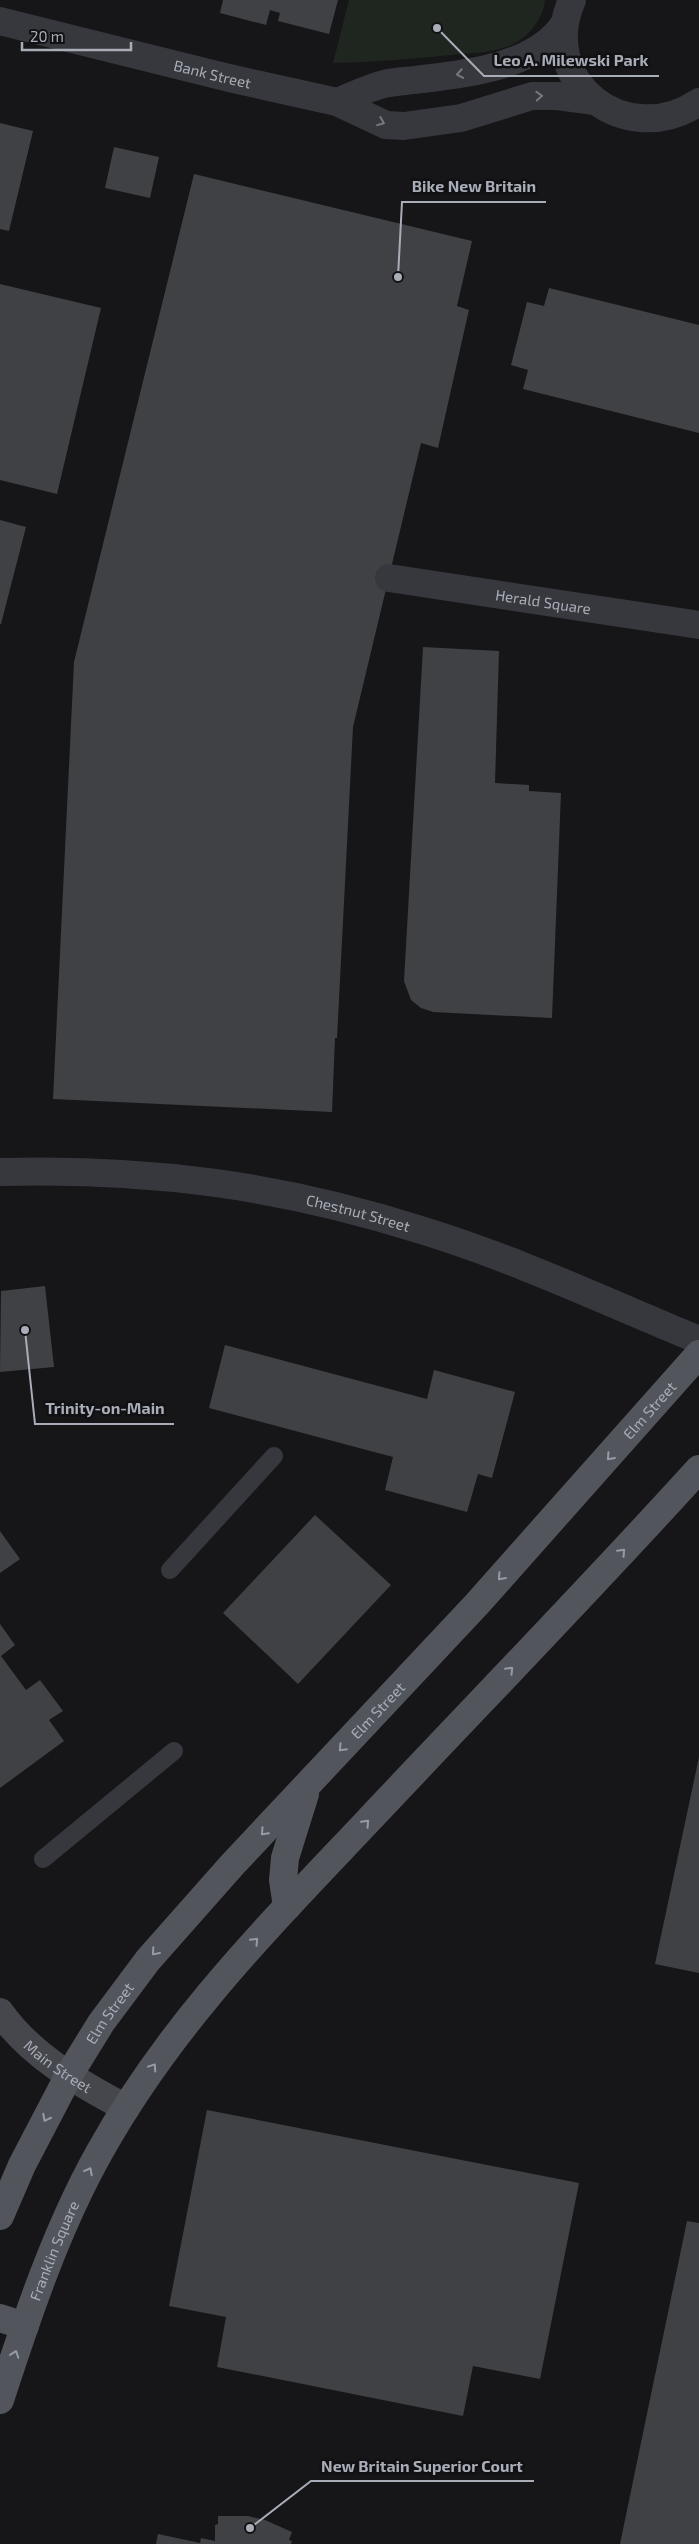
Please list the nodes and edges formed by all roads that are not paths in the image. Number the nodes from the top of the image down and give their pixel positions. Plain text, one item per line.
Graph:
1 (568, 8) edge
2 (0, 21) edge
3 (595, 101) junction
4 (337, 102) junction
5 (695, 108) edge
6 (389, 578) dead end
7 (699, 625) edge
8 (0, 1172) edge
9 (699, 1340) edge
10 (699, 1354) edge
11 (274, 1456) dead end
12 (699, 1469) edge
13 (170, 1570) dead end
14 (174, 1751) dead end
15 (309, 1783) junction
16 (43, 1859) dead end
17 (287, 1907) junction
18 (0, 2012) edge
19 (69, 2075) junction
20 (126, 2108) junction
21 (0, 2216) edge
22 (13, 2322) edge
23 (0, 2400) edge

1 - 3 street
1 -> 4 street
2 - 4 street, Bank Street
4 -> 3 street, Bank Street
3 - 5 street
6 - 7 street, Herald Square
8 - 9 street, Chestnut Street
10 -> 15 main road, Elm Street
11 - 13 lane
17 -> 12 main road
14 - 16 lane
15 - 17 main road
15 -> 19 main road, Elm Street
20 -> 17 main road
18 - 19 main road, Main Street
19 - 20 main road, Main Street
19 -> 21 main road
22 -> 20 main road, Franklin Square
23 -> 22 main road, Franklin Square

